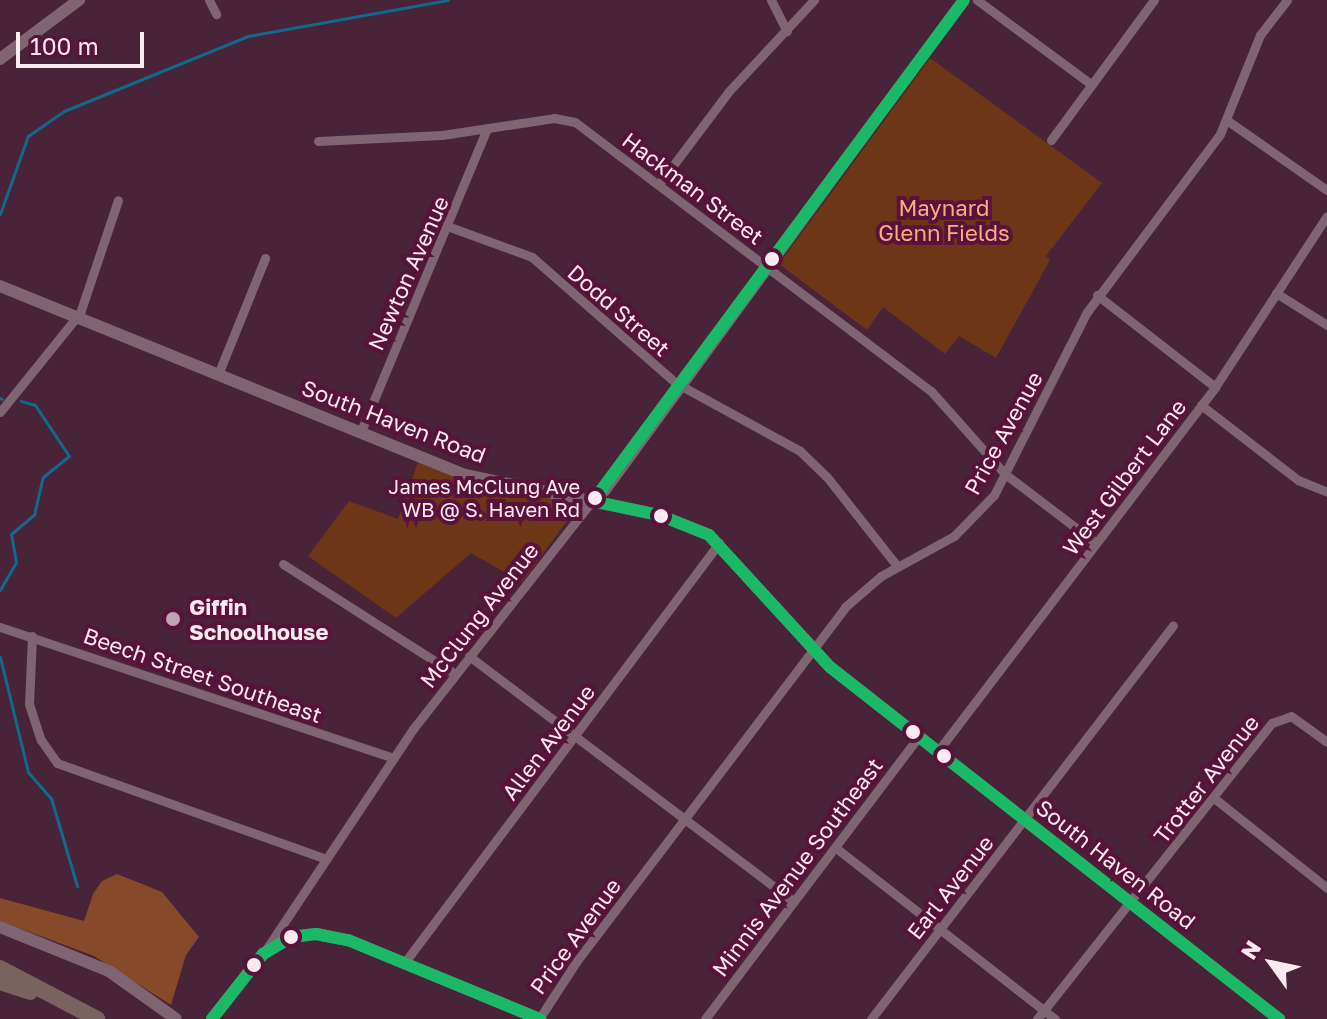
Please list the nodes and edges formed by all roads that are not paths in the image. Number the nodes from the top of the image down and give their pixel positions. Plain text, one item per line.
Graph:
1 (79, 0) edge
2 (209, 0) edge
3 (771, 0) edge
4 (814, 0) edge
5 (964, 0) edge
6 (977, 0) edge
7 (1154, 0) edge
8 (1287, 0) edge
9 (216, 14) dead end
10 (787, 31) junction
11 (0, 59) edge
12 (1091, 84) junction
13 (1228, 121) junction
14 (487, 128) junction
15 (1051, 140) dead end
16 (318, 141) dead end
17 (659, 184) junction
18 (1327, 190) edge
19 (118, 200) dead end
20 (1327, 216) edge
21 (447, 226) junction
22 (265, 258) dead end
23 (767, 267) junction
24 (0, 286) edge
25 (1276, 293) junction
26 (1097, 295) junction
27 (75, 317) junction
28 (1327, 325) edge
29 (219, 372) junction
30 (681, 386) junction
31 (1215, 387) junction
32 (1201, 405) junction
33 (0, 412) edge
34 (361, 431) junction
35 (1005, 474) junction
36 (1327, 492) edge
37 (593, 501) junction
38 (719, 543) junction
39 (1096, 543) junction
40 (283, 564) dead end
41 (897, 566) junction
42 (1173, 625) dead end
43 (0, 627) edge
44 (32, 636) junction
45 (812, 650) junction
46 (469, 656) junction
47 (455, 674) junction
48 (918, 737) junction
49 (574, 738) junction
50 (1327, 742) edge
51 (938, 751) junction
52 (394, 758) junction
53 (1214, 798) junction
54 (1026, 820) junction
55 (683, 821) junction
56 (836, 848) junction
57 (324, 858) junction
58 (1327, 888) edge
59 (792, 900) junction
60 (1130, 900) junction
61 (0, 927) edge
62 (940, 929) junction
63 (263, 954) junction
64 (405, 962) junction
65 (0, 968) edge
66 (0, 982) edge
67 (1040, 1015) edge
68 (96, 1019) edge
69 (176, 1019) edge
70 (212, 1019) edge
71 (539, 1019) edge
72 (705, 1019) edge
73 (871, 1019) edge
74 (1055, 1019) edge
75 (1279, 1019) edge

1 - 11 street
2 - 9 street
3 - 10 street
4 - 10 street
5 - 23 street, McClung Avenue
6 - 12 street
7 - 12 street
8 - 13 street, Price Avenue
10 - 17 street
12 - 15 street
13 - 18 street
13 - 26 street, Price Avenue
14 - 16 street, Hackman Street
14 - 17 street, Hackman Street
14 - 21 street, Newton Avenue
17 - 23 street, Hackman Street
19 - 27 street
20 - 25 street, West Gilbert Lane
21 - 30 street, Dodd Street
21 - 34 street, Newton Avenue
22 - 29 street
23 - 30 street, McClung Avenue
23 - 35 street, Hackman Street
24 - 27 street, South Haven Road
25 - 28 street
25 - 31 street, West Gilbert Lane
26 - 31 street
26 - 35 street, Price Avenue
27 - 29 street, South Haven Road
27 - 33 street
29 - 34 street, South Haven Road
30 - 37 street, McClung Avenue
30 - 41 street, Dodd Street
31 - 32 street, West Gilbert Lane
32 - 36 street
32 - 39 street, West Gilbert Lane
34 - 37 street, South Haven Road
35 - 39 street, Hackman Street
35 - 41 street, Price Avenue
37 - 38 street, South Haven Road
37 - 46 street, McClung Avenue
38 - 45 street, South Haven Road
38 - 49 street, Allen Avenue
39 - 51 street, West Gilbert Lane
40 - 47 street
41 - 45 street, Price Avenue
42 - 54 street, Earl Avenue
43 - 44 street, Beech Street Southeast
44 - 52 street, Beech Street Southeast
44 - 57 street
45 - 48 street, South Haven Road
45 - 55 street, Price Avenue
46 - 47 street, McClung Avenue
46 - 49 street
47 - 52 street, McClung Avenue
48 - 51 street, South Haven Road
48 - 56 street, Minnis Avenue Southeast
49 - 55 street
49 - 64 street, Allen Avenue
50 - 53 street, Trotter Avenue
51 - 54 street, South Haven Road
52 - 57 street, McClung Avenue
53 - 58 street
53 - 60 street, Trotter Avenue
54 - 60 street, South Haven Road
54 - 62 street, Earl Avenue
55 - 59 street
55 - 71 street, Price Avenue
56 - 59 street, Minnis Avenue Southeast
56 - 62 street
57 - 63 street, McClung Avenue
59 - 72 street, Minnis Avenue Southeast
60 - 67 street, Trotter Avenue
60 - 75 street, South Haven Road
61 - 69 street
62 - 67 street
62 - 73 street, Earl Avenue
63 - 64 street
63 - 70 street
64 - 71 street
65 - 68 highway
66 - 68 highway
67 - 74 street

